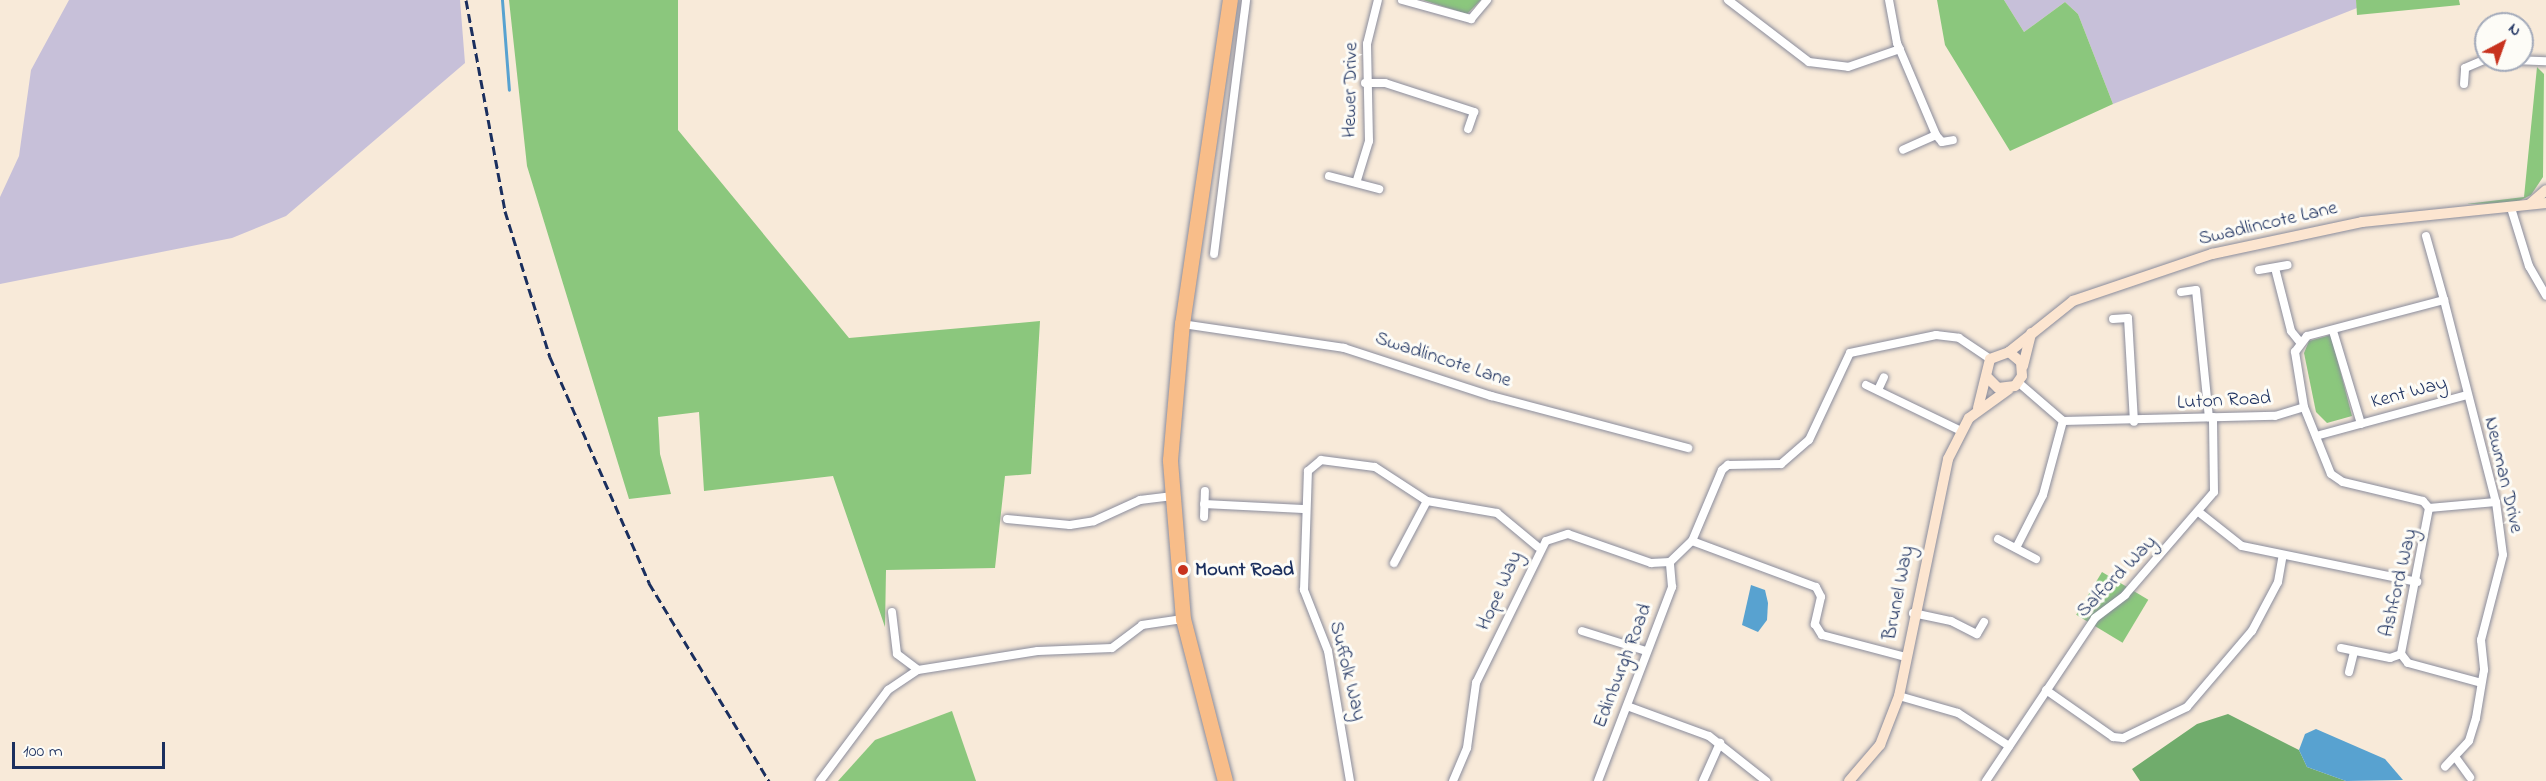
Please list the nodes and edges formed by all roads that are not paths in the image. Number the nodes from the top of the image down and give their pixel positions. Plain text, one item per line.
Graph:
1 (1230, 0) edge
2 (1246, 0) edge
3 (1378, 0) edge
4 (1402, 0) edge
5 (1487, 0) edge
6 (1728, 0) edge
7 (1889, 0) edge
8 (1900, 49) junction
9 (2474, 64) edge
10 (1365, 83) junction
11 (2464, 84) dead end
12 (1212, 105) junction
13 (1231, 108) junction
14 (1468, 129) dead end
15 (1935, 135) junction
16 (1953, 140) dead end
17 (1903, 150) dead end
18 (1329, 176) dead end
19 (1357, 180) junction
20 (1379, 189) dead end
21 (2546, 190) edge
22 (2546, 203) edge
23 (2530, 204) junction
24 (2511, 208) junction
25 (2426, 236) dead end
26 (1214, 254) dead end
27 (2288, 265) dead end
28 (2275, 268) junction
29 (2259, 270) dead end
30 (2181, 292) dead end
31 (2546, 295) edge
32 (2444, 300) junction
33 (2113, 319) dead end
34 (1182, 324) junction
35 (2333, 331) junction
36 (2031, 333) junction
37 (2300, 342) junction
38 (2009, 352) junction
39 (1990, 359) junction
40 (2023, 366) junction
41 (1884, 377) dead end
42 (1988, 378) junction
43 (2019, 383) junction
44 (1866, 385) dead end
45 (2008, 389) junction
46 (1878, 390) junction
47 (2467, 395) junction
48 (2304, 407) junction
49 (1978, 408) junction
50 (2211, 417) junction
51 (2063, 421) junction
52 (2134, 422) junction
53 (2361, 424) junction
54 (1961, 431) junction
55 (2316, 436) junction
56 (1688, 448) dead end
57 (1205, 491) dead end
58 (1171, 496) junction
59 (1427, 501) junction
60 (2496, 502) junction
61 (1204, 504) junction
62 (2429, 508) junction
63 (1303, 509) junction
64 (2200, 513) junction
65 (1204, 517) dead end
66 (1006, 519) dead end
67 (1998, 539) dead end
68 (1692, 542) junction
69 (1538, 547) junction
70 (2016, 548) junction
71 (2283, 555) junction
72 (2036, 559) dead end
73 (1394, 562) dead end
74 (1670, 562) junction
75 (2416, 582) junction
76 (892, 612) dead end
77 (1912, 613) junction
78 (1183, 619) junction
79 (1984, 622) dead end
80 (1582, 631) dead end
81 (2341, 648) dead end
82 (1646, 651) junction
83 (2355, 652) junction
84 (2401, 654) junction
85 (1905, 657) junction
86 (918, 670) junction
87 (2349, 672) dead end
88 (2478, 681) junction
89 (2046, 690) junction
90 (1899, 696) junction
91 (1627, 706) junction
92 (1720, 743) junction
93 (2009, 746) junction
94 (2456, 758) junction
95 (2445, 767) dead end
96 (2470, 777) dead end
97 (820, 781) edge
98 (1225, 781) edge
99 (1350, 781) edge
100 (1453, 781) edge
101 (1598, 781) edge
102 (1703, 781) edge
103 (1766, 781) edge
104 (1849, 781) edge
105 (1986, 781) edge

1 - 12 highway
2 - 13 street
3 - 10 street, Hewer Drive
4 - 5 street
6 - 8 street
7 - 8 street
8 - 15 street
9 - 11 street
10 - 14 street
10 - 19 street, Hewer Drive
12 - 13 street
12 - 34 highway
13 - 26 street
15 - 16 street
15 - 17 street
18 - 19 street
19 - 20 street
21 - 23 street, Swadlincote Lane
22 - 23 street, Swadlincote Lane
23 - 24 street, Swadlincote Lane
24 - 31 street
24 - 36 street, Swadlincote Lane
25 - 32 street, Newman Drive
27 - 28 street
28 - 29 street
28 - 37 street
30 - 50 street, Salford Way
32 - 35 street
32 - 47 street, Newman Drive
33 - 52 street
34 - 56 street, Swadlincote Lane
34 - 58 highway
35 - 37 street
35 - 53 street, Kent Way
36 - 38 street, Swadlincote Lane
36 - 40 street
37 - 48 street
38 - 39 street
38 - 40 street
39 - 42 street
39 - 68 street
40 - 43 street
41 - 46 street
42 - 45 street
42 - 49 street, Brunel Way
43 - 45 street
43 - 51 street
44 - 46 street
45 - 49 street, Brunel Way
46 - 54 street
47 - 53 street, Kent Way
47 - 60 street, Newman Drive
48 - 50 street, Luton Road
48 - 55 street
49 - 54 street, Brunel Way
50 - 52 street, Luton Road
50 - 64 street, Salford Way
51 - 52 street, Luton Road
51 - 70 street
53 - 55 street, Kent Way
54 - 77 street, Brunel Way
55 - 62 street
57 - 61 street
58 - 66 street
58 - 78 highway
59 - 63 street, Suffolk Way
59 - 69 street, Suffolk Way
59 - 73 street
60 - 62 street
60 - 88 street, Newman Drive
61 - 63 street
61 - 65 street
62 - 75 street, Ashford Way
63 - 99 street, Suffolk Way
64 - 71 street
64 - 89 street, Salford Way
67 - 70 street
68 - 74 street
68 - 85 street
69 - 74 street, Hope Way
69 - 100 street, Hope Way
70 - 72 street
71 - 75 street
71 - 89 street
74 - 82 street, Edinburgh Road
75 - 84 street, Ashford Way
76 - 86 street
77 - 79 street
77 - 85 street, Brunel Way
78 - 86 street
78 - 98 highway
80 - 82 street
81 - 83 street
82 - 91 street, Edinburgh Road
83 - 84 street
83 - 87 street
84 - 88 street, Ashford Way
85 - 90 street, Brunel Way
86 - 97 street
88 - 94 street, Newman Drive
89 - 93 street, Salford Way
90 - 93 street
90 - 104 street, Brunel Way
91 - 92 street
91 - 101 street, Edinburgh Road
92 - 102 street
92 - 103 street
93 - 105 street, Salford Way
94 - 95 street, Newman Drive
94 - 96 street

